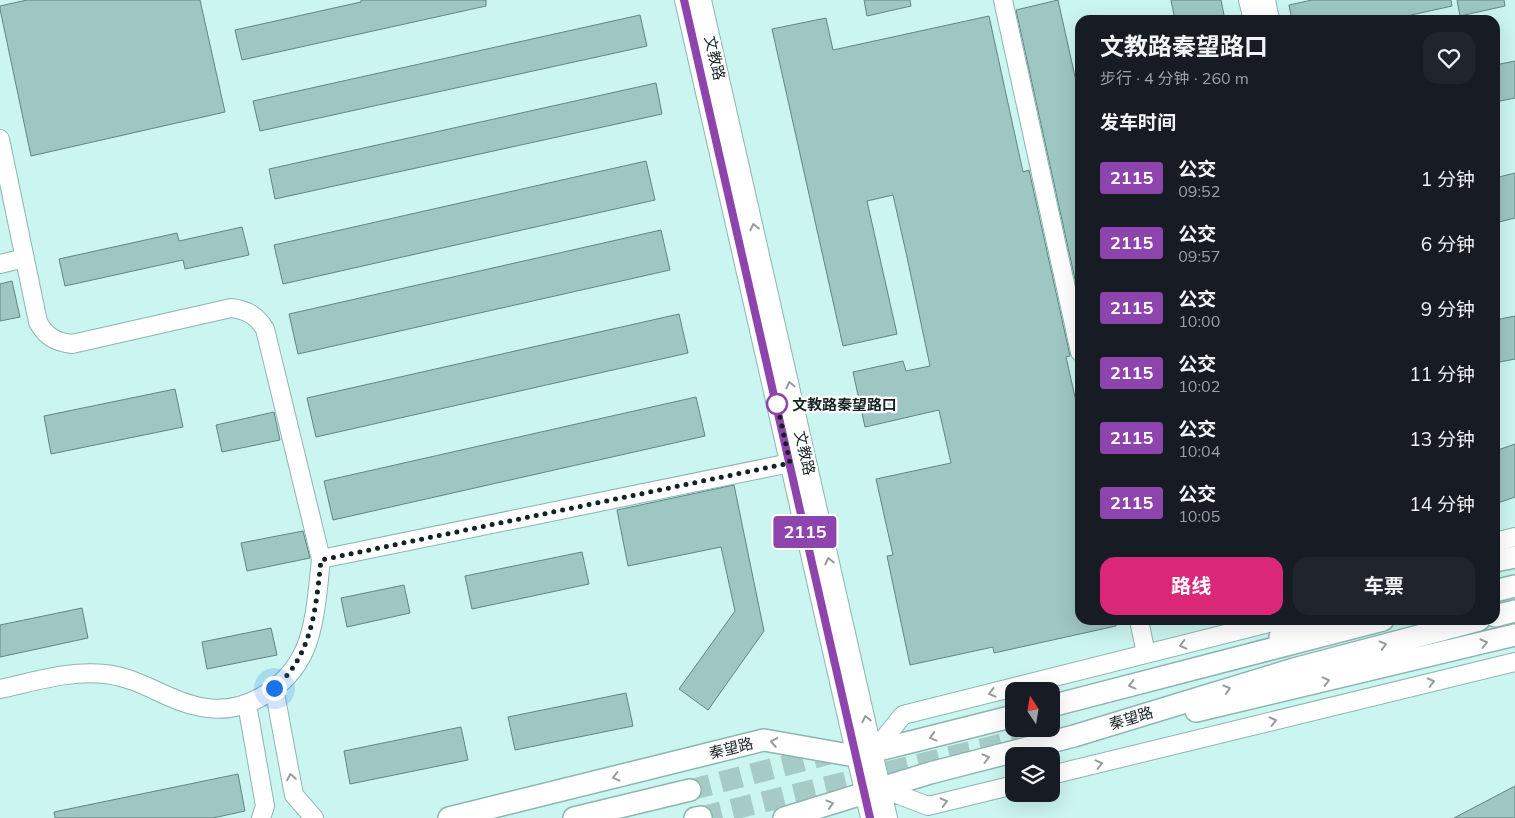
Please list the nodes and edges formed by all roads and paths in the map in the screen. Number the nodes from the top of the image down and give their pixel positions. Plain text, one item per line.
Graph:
1 (684, 0) edge
2 (702, 0) edge
3 (1002, 0) edge
4 (1248, 0) edge
5 (1266, 0) edge
6 (1252, 15) edge
7 (1269, 15) edge
8 (0, 139) edge
9 (25, 258) junction
10 (0, 264) edge
11 (1075, 329) edge
12 (790, 463) junction
13 (1515, 538) edge
14 (1500, 541) edge
15 (1515, 557) edge
16 (321, 560) junction
17 (1500, 560) edge
18 (1515, 586) edge
19 (1500, 590) edge
20 (1515, 610) edge
21 (1500, 614) edge
22 (1140, 625) edge
23 (1261, 625) edge
24 (1305, 625) edge
25 (1364, 625) edge
26 (1460, 625) edge
27 (1515, 635) edge
28 (1146, 654) junction
29 (1229, 660) junction
30 (1515, 662) edge
31 (274, 688) junction
32 (0, 689) edge
33 (247, 704) junction
34 (1060, 704) edge
35 (1005, 718) edge
36 (1074, 736) junction
37 (864, 754) junction
38 (1060, 773) edge
39 (1005, 786) edge
40 (690, 790) tunnel mouth
41 (873, 791) junction
42 (261, 818) edge
43 (314, 818) edge
44 (449, 818) edge
45 (574, 818) edge
46 (784, 818) edge
47 (870, 818) edge
48 (888, 818) edge

1 - 12 street, 文教路
37 -> 2 street, 文教路
3 - 11 street
4 - 6 street
5 - 7 street
8 - 9 street
9 - 10 street
9 - 16 street
12 - 16 street
12 - 37 street, 文教路
13 - 14 street
15 - 17 main road
16 - 31 street
18 - 19 main road
20 - 21 main road
22 - 28 street
23 -> 28 street
24 - 29 main road
25 - 29 main road, 秦望路
36 -> 26 main road, 秦望路
36 -> 27 main road
28 -> 37 street
29 -> 34 main road, 秦望路
38 -> 30 street
31 - 33 street
43 -> 31 street
32 - 33 street
33 - 42 street
35 -> 37 main road, 秦望路
41 -> 36 main road, 秦望路
37 - 41 street, 文教路
37 -> 44 main road, 秦望路
41 -> 39 street
40 - 45 main road
46 -> 41 main road, 秦望路
41 - 47 street, 文教路
41 - 48 street, 文教路

